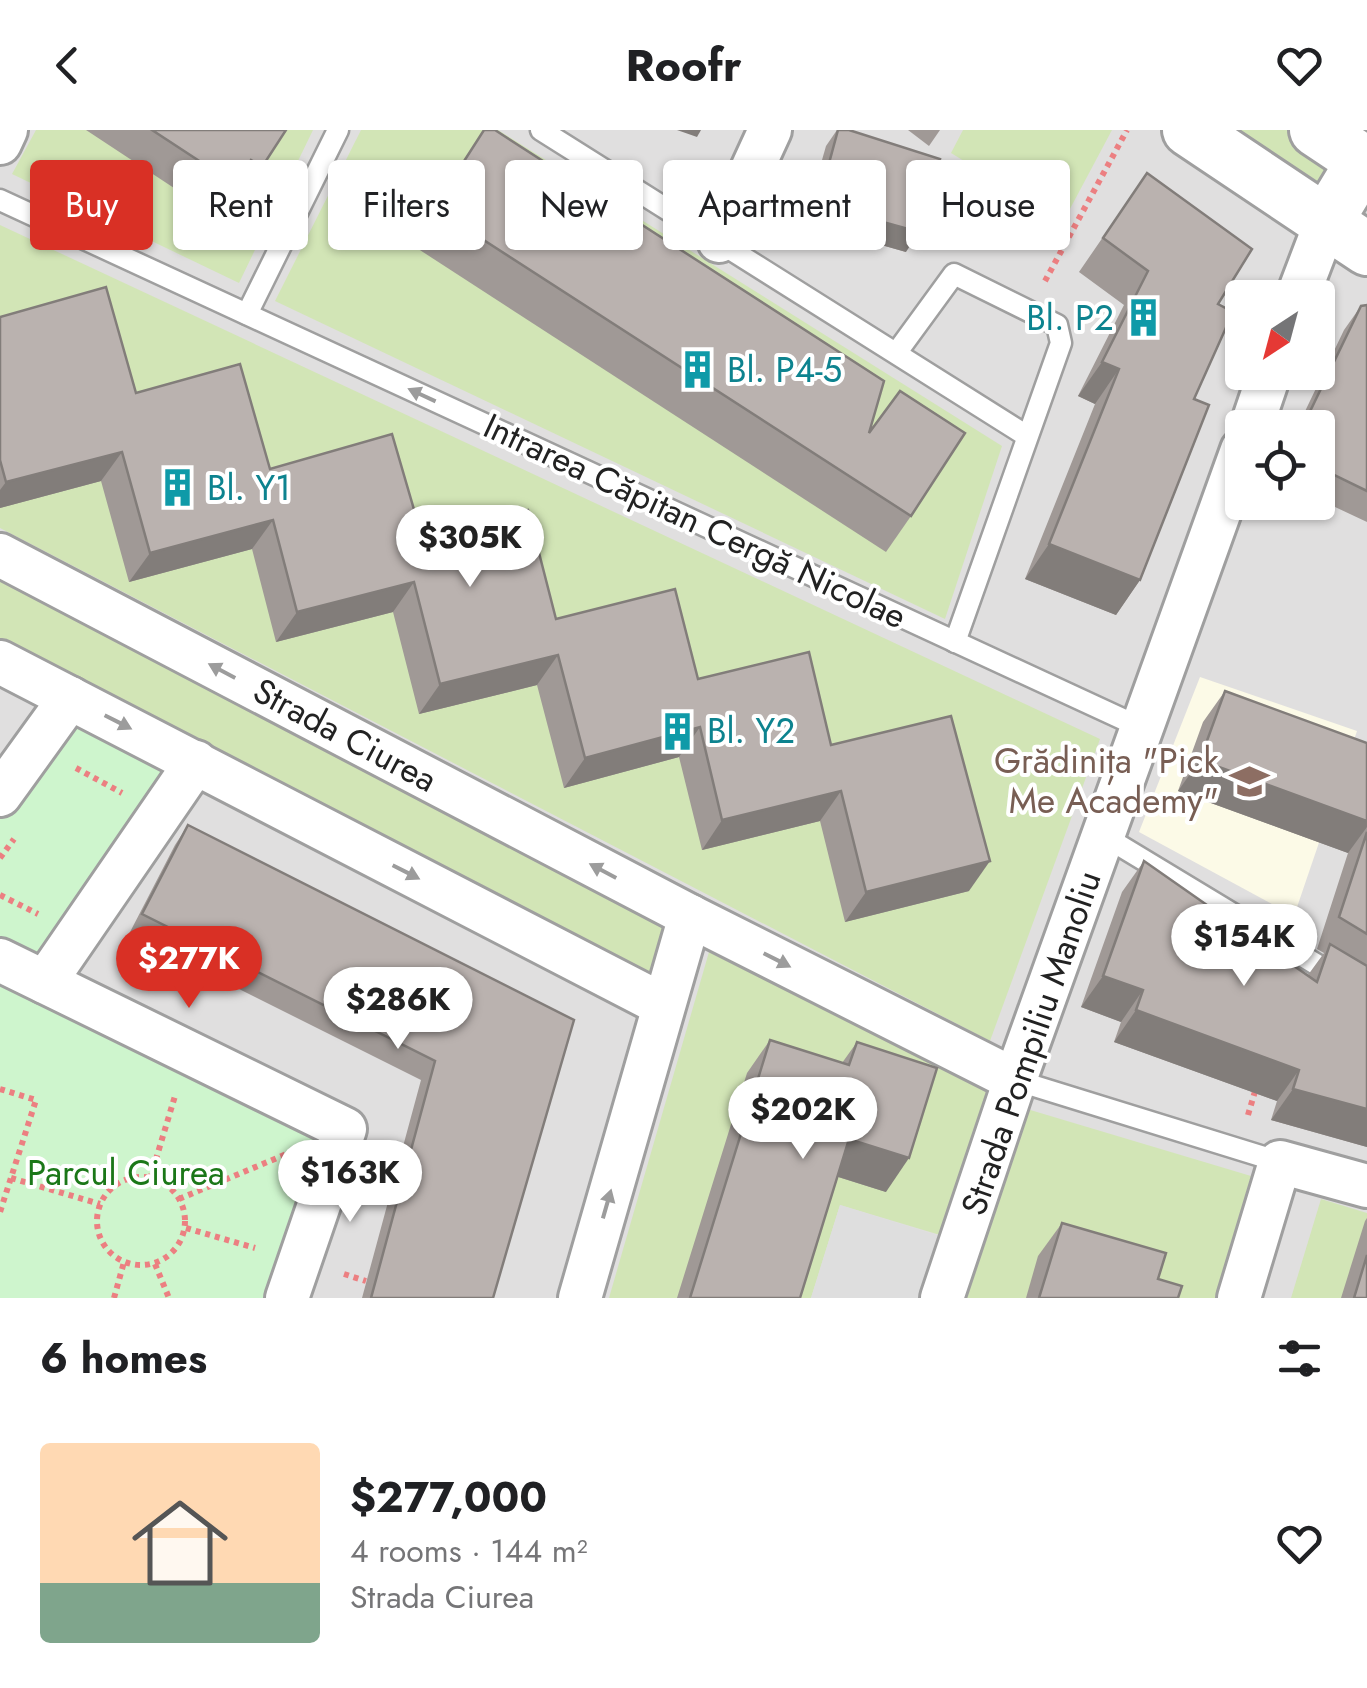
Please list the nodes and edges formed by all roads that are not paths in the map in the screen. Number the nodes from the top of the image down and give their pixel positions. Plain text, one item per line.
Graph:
1 (6, 130) edge
2 (338, 130) edge
3 (541, 130) edge
4 (770, 130) edge
5 (1188, 130) edge
6 (1316, 130) edge
7 (0, 143) edge
8 (756, 160) edge
9 (1365, 162) edge
10 (0, 200) edge
11 (663, 207) edge
12 (1347, 235) edge
13 (732, 250) edge
14 (1312, 280) edge
15 (247, 314) junction
16 (897, 352) junction
17 (1028, 436) junction
18 (1225, 497) edge
19 (0, 555) edge
20 (956, 642) junction
21 (0, 662) edge
22 (70, 698) junction
23 (1142, 728) junction
24 (196, 762) junction
25 (0, 795) edge
26 (1104, 836) junction
27 (690, 916) junction
28 (0, 960) edge
29 (45, 982) junction
30 (1367, 995) edge
31 (663, 1005) junction
32 (1015, 1080) junction
33 (1280, 1162) junction
34 (1367, 1186) edge
35 (293, 1279) edge
36 (580, 1298) edge
37 (942, 1298) edge
38 (1239, 1298) edge

1 - 7 street
2 - 15 lane
3 - 11 lane
4 - 8 street
5 - 12 street
6 - 9 street
9 - 12 street
10 - 15 lane, Intrarea Căpitan Cergă Nicolae
12 - 14 street
13 - 16 lane
20 -> 15 lane, Intrarea Căpitan Cergă Nicolae
16 - 17 lane
16 - 17 lane
17 - 20 lane
18 - 23 street, Strada Pompiliu Manoliu
27 -> 19 street, Strada Ciurea
20 - 23 lane, Intrarea Căpitan Cergă Nicolae
21 - 22 street
22 -> 24 street
22 - 25 street
23 - 26 street, Strada Pompiliu Manoliu
24 - 29 street
24 -> 31 street
26 - 30 lane
26 - 32 street, Strada Pompiliu Manoliu
27 - 31 street
27 -> 32 street, Strada Ciurea
28 - 29 street
29 - 35 street
36 -> 31 street
32 - 33 lane
32 - 37 street, Strada Pompiliu Manoliu
33 - 34 street
33 - 38 street

